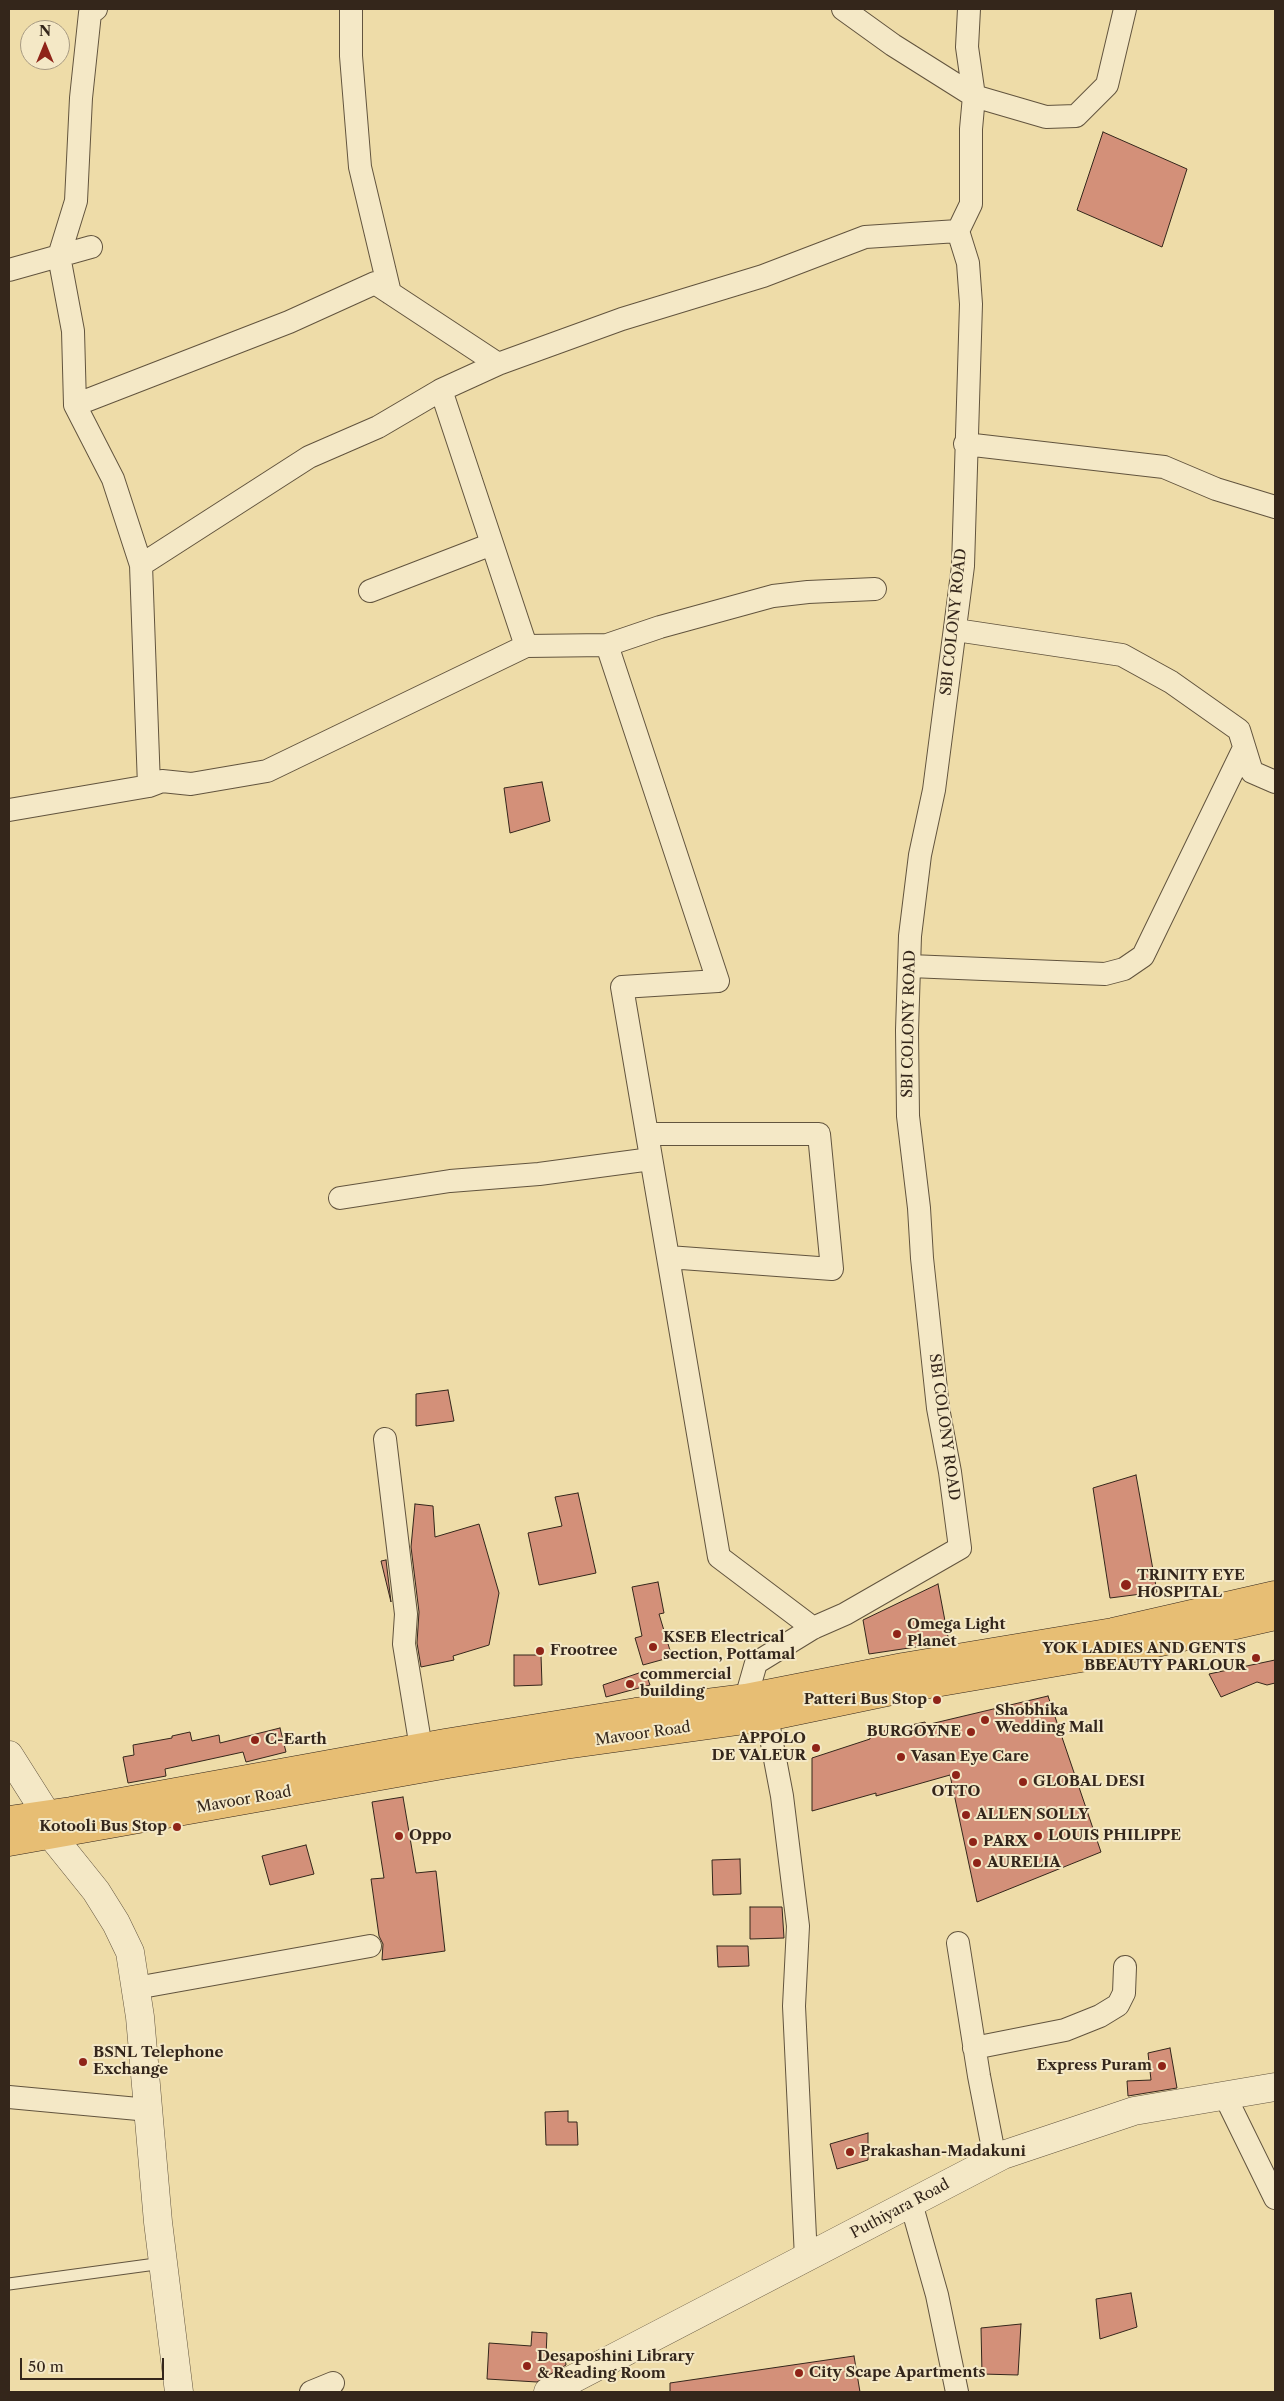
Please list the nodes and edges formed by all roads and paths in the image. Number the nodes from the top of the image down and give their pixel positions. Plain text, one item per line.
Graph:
1 (96, 9) edge
2 (352, 9) edge
3 (843, 9) edge
4 (968, 9) edge
5 (1125, 9) edge
6 (974, 96) junction
7 (958, 231) junction
8 (91, 247) dead end
9 (59, 256) junction
10 (9, 270) edge
11 (390, 293) junction
12 (498, 364) junction
13 (441, 390) junction
14 (75, 405) junction
15 (965, 444) junction
16 (1275, 507) edge
17 (492, 544) junction
18 (141, 565) junction
19 (875, 589) dead end
20 (370, 591) dead end
21 (956, 630) junction
22 (606, 645) junction
23 (526, 646) junction
24 (1244, 748) junction
25 (1275, 782) edge
26 (149, 786) junction
27 (9, 810) edge
28 (910, 966) junction
29 (647, 1134) junction
30 (651, 1159) junction
31 (340, 1198) dead end
32 (668, 1258) junction
33 (386, 1439) dead end
34 (1275, 1595) edge
35 (1275, 1616) edge
36 (813, 1628) junction
37 (746, 1698) junction
38 (768, 1717) junction
39 (421, 1748) junction
40 (9, 1755) edge
41 (28, 1830) edge
42 (958, 1942) dead end
43 (370, 1946) dead end
44 (1125, 1967) dead end
45 (136, 1988) junction
46 (974, 2048) junction
47 (1275, 2087) edge
48 (1225, 2096) junction
49 (9, 2097) edge
50 (149, 2110) junction
51 (995, 2159) junction
52 (1275, 2198) edge
53 (911, 2203) junction
54 (806, 2258) junction
55 (163, 2263) junction
56 (9, 2284) edge
57 (334, 2382) dead end
58 (180, 2392) edge
59 (311, 2392) edge
60 (548, 2392) edge
61 (957, 2392) edge

1 - 9 street
2 - 11 street
3 - 6 street
4 - 6 street
5 - 6 street
6 - 7 street
7 - 12 street
7 - 15 street, SBI COLONY ROAD
8 - 9 street
9 - 10 street
9 - 14 street
11 - 12 street
11 - 14 street
12 - 13 street
13 - 17 street
13 - 18 street
14 - 18 street
15 - 16 street
15 - 21 street, SBI COLONY ROAD
17 - 20 street
17 - 23 street
18 - 26 street
19 - 22 street
21 - 24 street
21 - 28 street, SBI COLONY ROAD
22 - 23 street
22 - 29 street
23 - 26 street
24 - 25 street
24 - 28 street
26 - 27 street
28 - 36 street, SBI COLONY ROAD
29 - 30 street
29 - 32 street
30 - 31 street
30 - 32 street
32 - 36 street
33 - 39 street
34 - 37 main road, Mavoor Road
35 - 38 main road, Mavoor Road
36 - 37 street, SBI COLONY ROAD
37 - 38 street
37 - 39 main road, Mavoor Road
38 - 41 main road, Mavoor Road
38 - 54 street
39 - 41 main road, Mavoor Road
40 - 41 street
41 - 45 street
42 - 46 street
43 - 45 street
44 - 46 street
45 - 50 street
46 - 51 street
47 - 48 street, Puthiyara Road
48 - 51 street, Puthiyara Road
48 - 52 street
49 - 50 street
50 - 55 street
51 - 53 street, Puthiyara Road
53 - 54 street, Puthiyara Road
53 - 61 street
54 - 60 street, Puthiyara Road
55 - 56 lane
55 - 58 street
57 - 59 street

